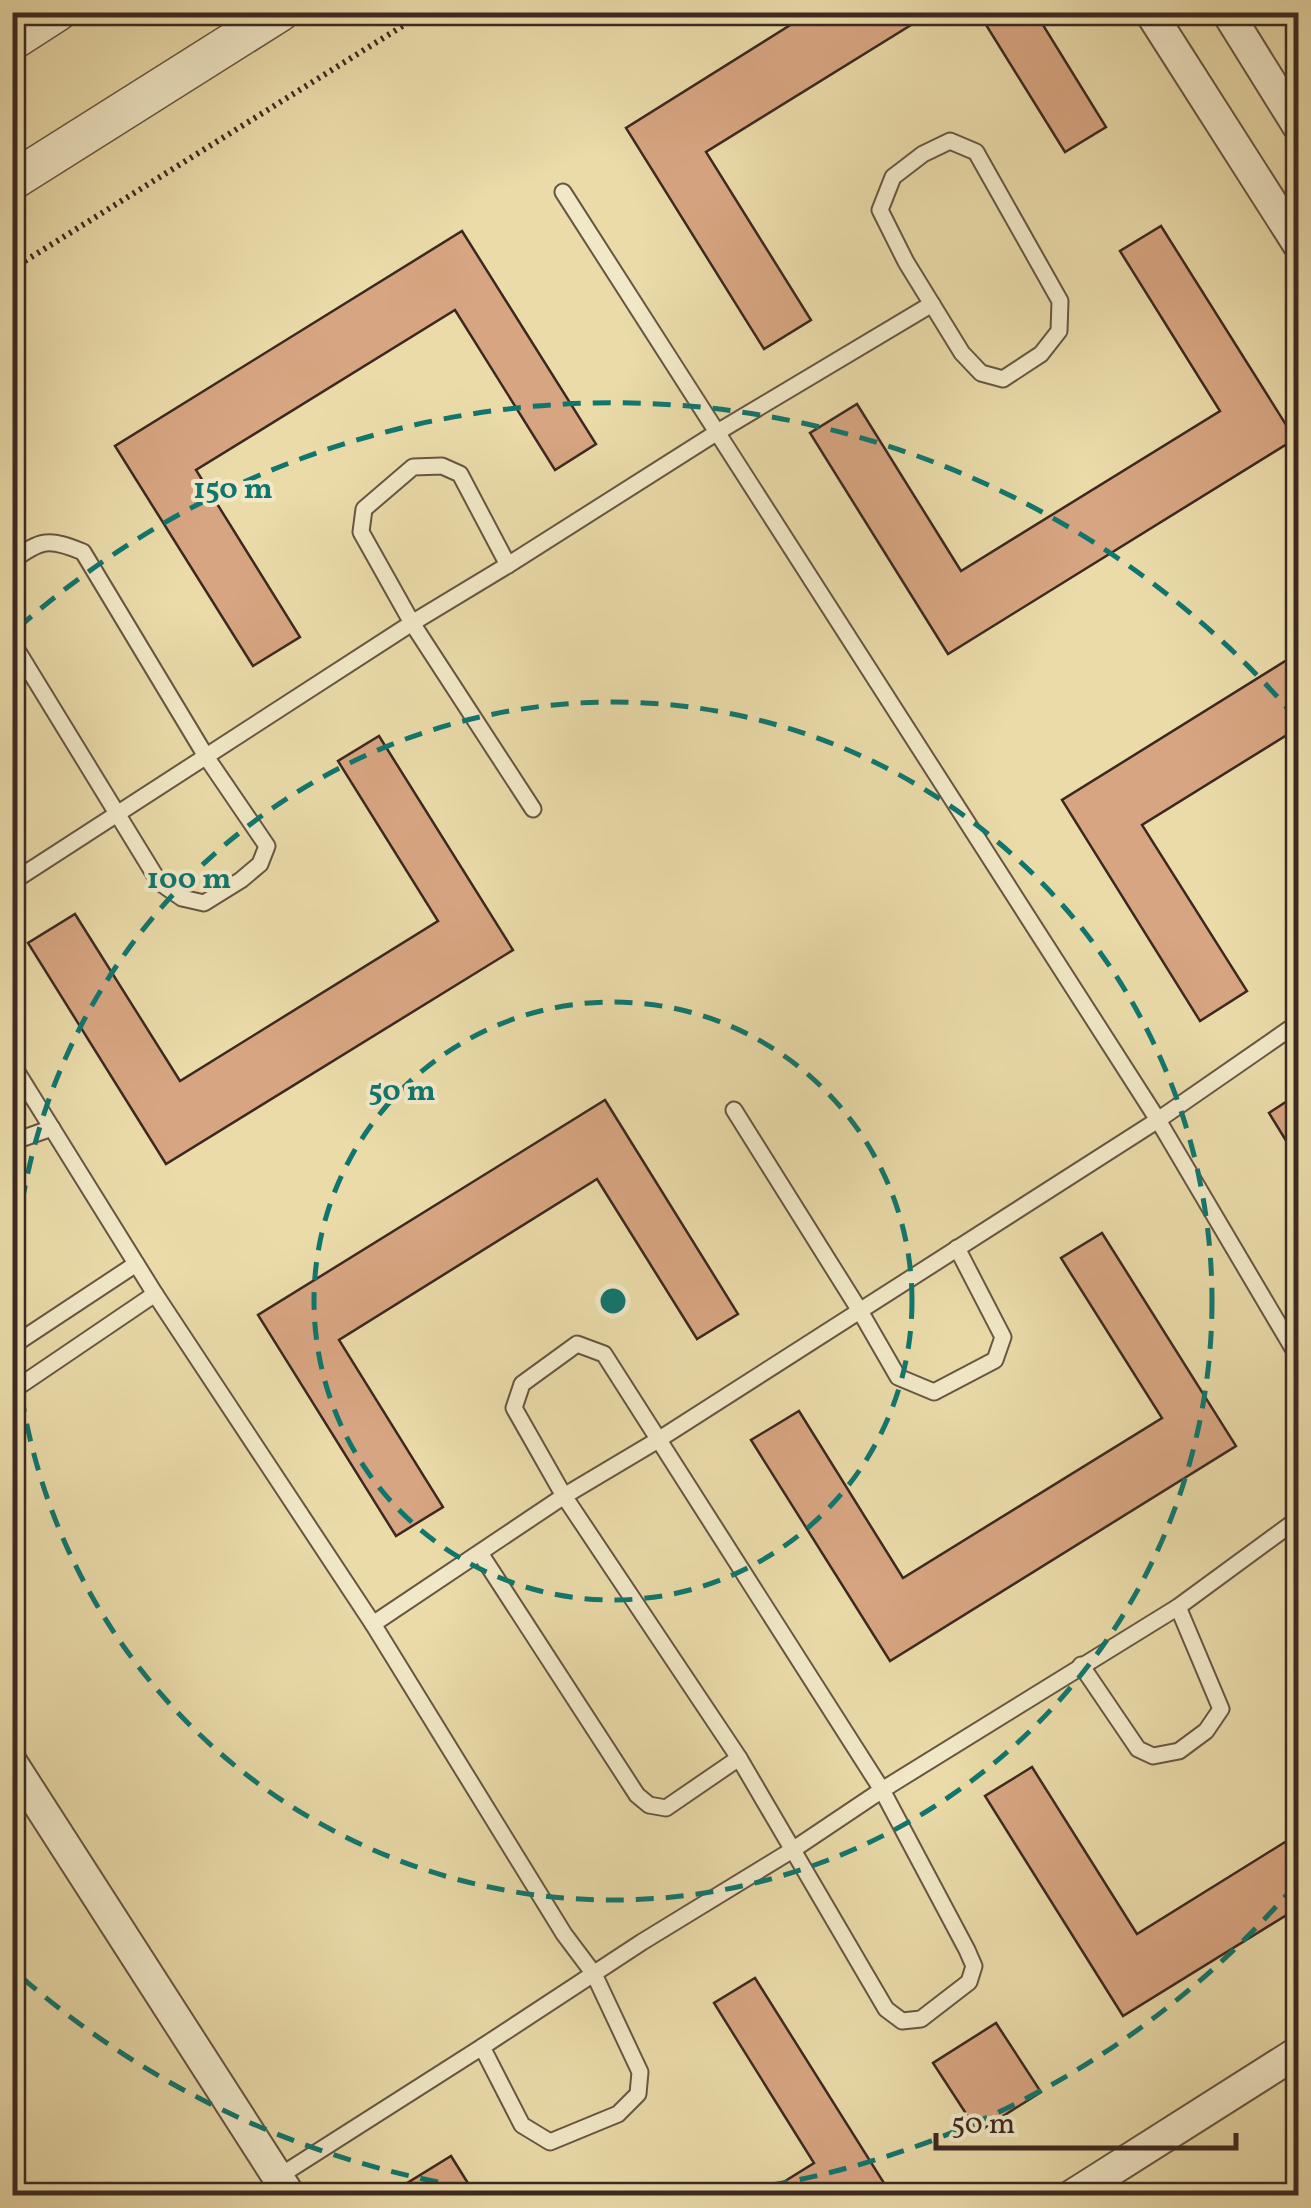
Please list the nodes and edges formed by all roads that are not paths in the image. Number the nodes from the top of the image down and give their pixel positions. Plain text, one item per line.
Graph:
1 (56, 12) edge
2 (280, 12) edge
3 (1150, 12) edge
4 (1227, 12) edge
5 (12, 40) edge
6 (1298, 126) edge
7 (12, 181) edge
8 (563, 192) dead end
9 (1298, 244) edge
10 (932, 304) junction
11 (716, 433) junction
12 (12, 561) edge
13 (508, 566) junction
14 (412, 622) junction
15 (12, 642) edge
16 (207, 758) junction
17 (532, 808) dead end
18 (117, 815) junction
19 (12, 882) edge
20 (1298, 1023) edge
21 (12, 1064) edge
22 (734, 1110) dead end
23 (1158, 1120) junction
24 (52, 1128) junction
25 (12, 1142) edge
26 (957, 1248) junction
27 (136, 1264) junction
28 (155, 1294) junction
29 (860, 1311) junction
30 (12, 1346) edge
31 (1298, 1356) edge
32 (12, 1391) edge
33 (658, 1440) junction
34 (564, 1496) junction
35 (1298, 1518) edge
36 (480, 1554) junction
37 (1178, 1608) junction
38 (373, 1624) junction
39 (1082, 1666) junction
40 (740, 1758) junction
41 (12, 1763) edge
42 (882, 1790) junction
43 (794, 1849) junction
44 (594, 1974) junction
45 (482, 2047) junction
46 (1298, 2052) edge
47 (284, 2186) edge
48 (1071, 2196) edge

1 - 5 street
2 - 7 street
3 - 9 street
4 - 6 street
8 - 11 lane
10 - 10 lane
10 - 11 lane
11 - 13 lane
11 - 23 lane
12 - 16 lane
13 - 14 lane
13 - 14 lane
14 - 16 lane
14 - 17 lane
15 - 18 lane
16 - 18 lane
16 - 18 lane
18 - 19 lane
20 - 23 lane
21 - 24 lane
22 - 29 lane
23 - 26 lane
23 - 31 lane
24 - 25 lane
24 - 27 lane
26 - 29 lane
26 - 29 lane
27 - 28 lane
27 - 30 lane
28 - 32 lane
28 - 38 lane
29 - 33 lane
33 - 34 lane
33 - 34 lane
33 - 42 lane
34 - 36 lane
34 - 40 lane
35 - 37 lane
36 - 38 lane
36 - 40 lane
37 - 39 lane
37 - 39 lane
38 - 44 lane
39 - 42 lane
40 - 43 lane
41 - 47 street
42 - 43 lane
42 - 43 lane
43 - 44 lane
44 - 45 lane
44 - 45 lane
45 - 47 lane
46 - 48 street

